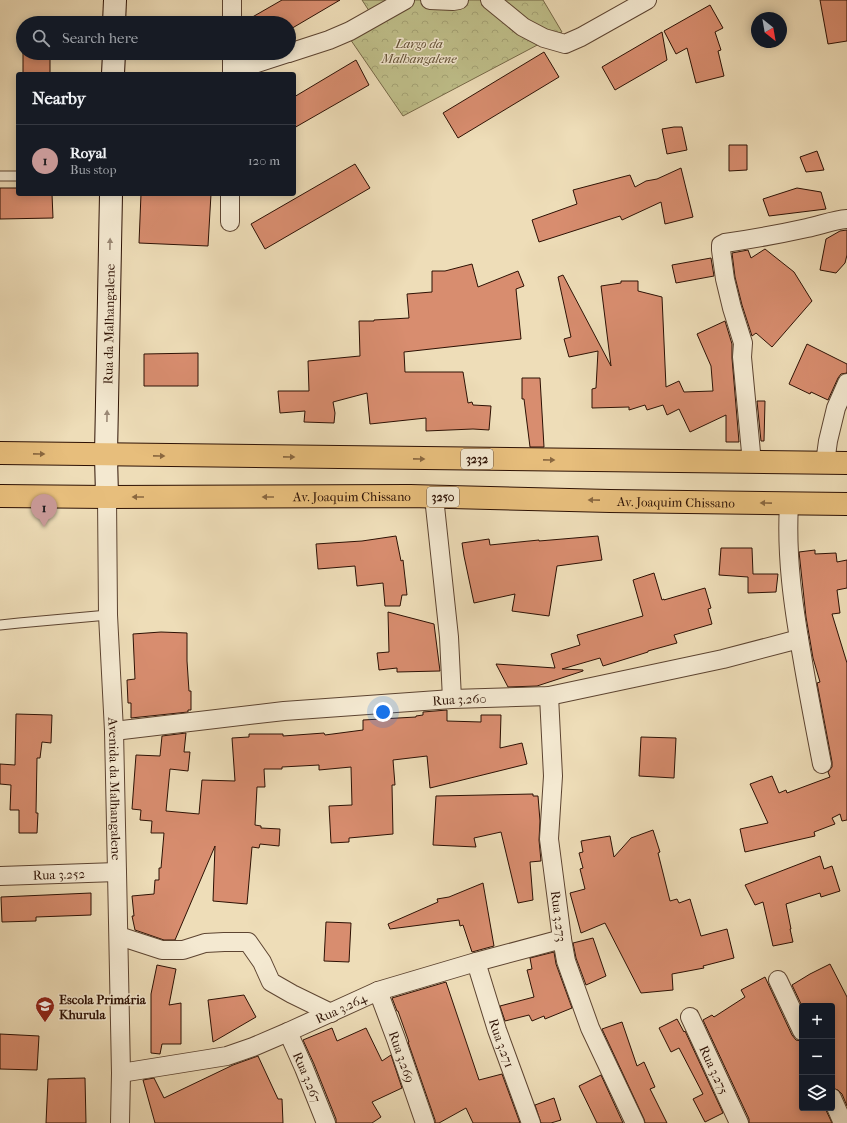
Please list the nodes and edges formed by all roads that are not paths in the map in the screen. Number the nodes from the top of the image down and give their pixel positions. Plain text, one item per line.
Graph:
1 (115, 0) edge
2 (232, 0) edge
3 (405, 0) edge
4 (430, 0) edge
5 (459, 0) edge
6 (490, 0) edge
7 (647, 0) edge
8 (114, 16) edge
9 (232, 16) edge
10 (296, 50) edge
11 (114, 60) edge
12 (232, 60) edge
13 (268, 60) edge
14 (114, 72) edge
15 (232, 72) edge
16 (235, 72) edge
17 (0, 176) edge
18 (16, 176) edge
19 (112, 196) edge
20 (230, 196) edge
21 (847, 219) edge
22 (230, 222) dead end
23 (847, 384) edge
24 (0, 453) edge
25 (106, 455) junction
26 (752, 463) junction
27 (825, 463) junction
28 (847, 463) edge
29 (0, 496) edge
30 (107, 497) junction
31 (434, 497) junction
32 (789, 504) junction
33 (847, 504) edge
34 (108, 615) junction
35 (0, 626) edge
36 (799, 639) junction
37 (549, 696) junction
38 (452, 699) junction
39 (114, 731) junction
40 (822, 764) dead end
41 (117, 872) junction
42 (0, 876) edge
43 (118, 936) junction
44 (562, 939) junction
45 (476, 962) junction
46 (778, 980) dead end
47 (378, 991) junction
48 (331, 1013) junction
49 (690, 1017) dead end
50 (799, 1026) edge
51 (288, 1032) junction
52 (121, 1072) junction
53 (835, 1105) edge
54 (120, 1123) edge
55 (326, 1123) edge
56 (425, 1123) edge
57 (531, 1123) edge
58 (635, 1123) edge
59 (739, 1123) edge
60 (843, 1123) edge

1 - 8 street
2 - 9 street
3 - 10 street
4 - 5 street
6 - 7 street
11 - 14 street
12 - 15 street
13 - 16 street
17 - 18 lane
25 -> 19 street, Rua da Malhangalene
20 - 22 street
21 - 26 street
23 - 27 street
24 -> 25 main road
25 -> 26 main road, 3232
25 - 30 street, Avenida da Malhangalene
26 - 27 main road, 3232
27 - 28 main road, 3232
29 - 30 main road, Av. Joaquim Chissano / 3250
31 -> 30 main road, Av. Joaquim Chissano / 3250
30 - 34 street, Avenida da Malhangalene
32 -> 31 main road, Av. Joaquim Chissano / 3250
31 - 38 street
32 - 33 main road, Av. Joaquim Chissano / 3250
32 - 36 street
34 - 35 lane
34 - 39 street, Avenida da Malhangalene
36 - 37 street, Rua 3.260
36 - 40 street
37 - 38 street, Rua 3.260
37 - 44 street, Rua 3.273
38 - 39 street, Rua 3.260
39 - 41 street, Avenida da Malhangalene
41 - 42 street, Rua 3.252
41 - 43 street, Avenida da Malhangalene
43 - 48 street
43 - 52 street, Avenida da Malhangalene
44 - 45 street, Rua 3.264
44 - 58 street, Rua 3.273
45 - 47 street, Rua 3.264
45 - 57 street, Rua 3.271
46 - 50 street
47 - 48 street, Rua 3.264
47 - 56 street, Rua 3.269
48 - 51 street, Rua 3.264
49 - 59 street, Rua 3.275
51 - 52 street, Rua 3.264
51 - 55 street, Rua 3.267
52 - 54 street, Avenida da Malhangalene
53 - 60 street

